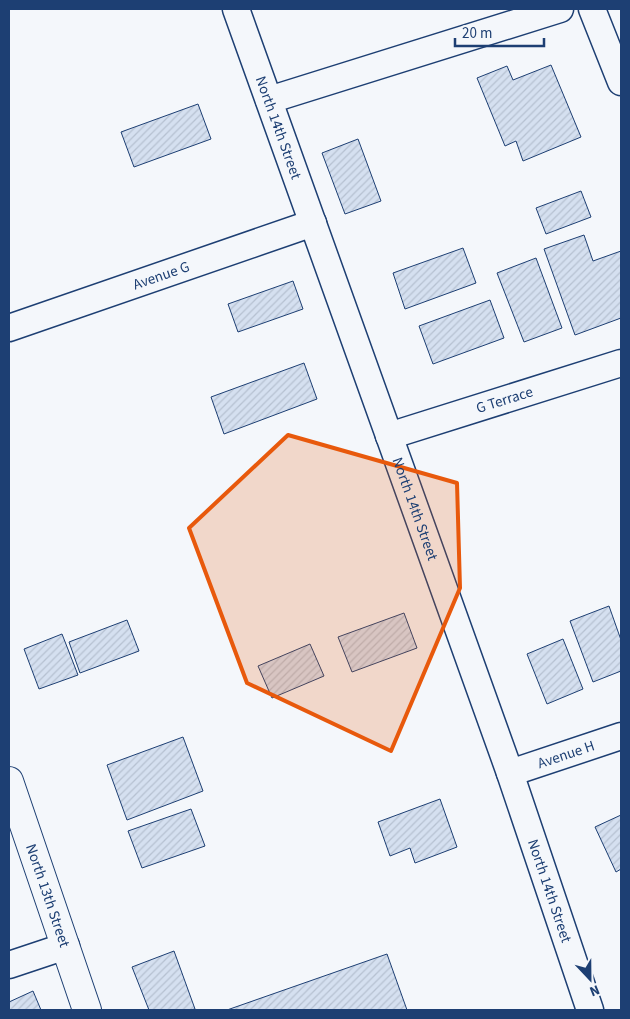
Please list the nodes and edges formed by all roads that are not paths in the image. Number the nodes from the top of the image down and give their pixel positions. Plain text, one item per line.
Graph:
1 (236, 9) edge
2 (560, 9) edge
3 (592, 9) edge
4 (621, 82) edge
5 (269, 100) junction
6 (313, 223) junction
7 (9, 328) edge
8 (621, 363) edge
9 (389, 436) junction
10 (621, 736) edge
11 (510, 773) junction
12 (9, 781) edge
13 (66, 946) junction
14 (9, 965) edge
15 (87, 1010) edge
16 (590, 1010) edge

1 - 5 street, North 14th Street
2 - 5 street
3 - 4 street
5 - 6 street, North 14th Street
6 - 7 street, Avenue G
6 - 9 street, North 14th Street
8 - 9 street, G Terrace
9 - 11 street, North 14th Street
10 - 11 street, Avenue H
11 - 16 street, North 14th Street
12 - 13 street, North 13th Street
13 - 14 street
13 - 15 street, North 13th Street

